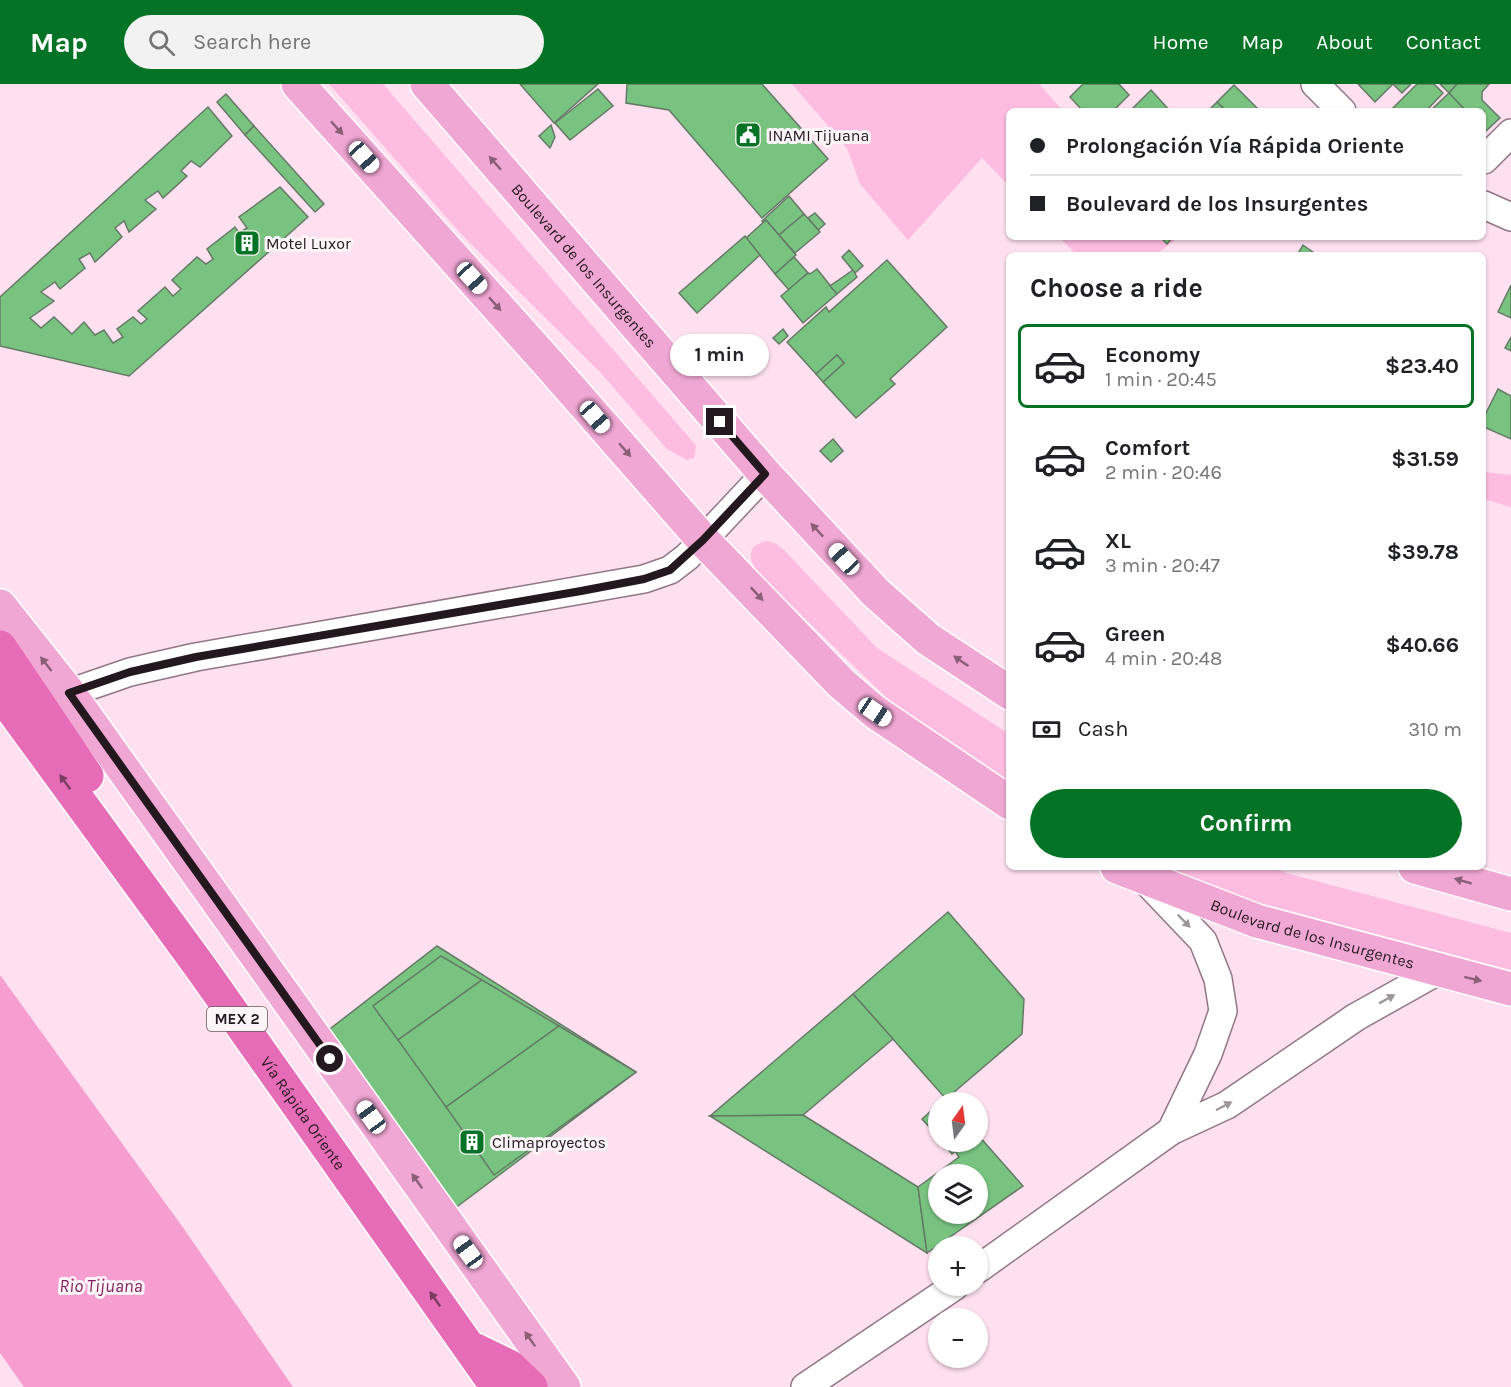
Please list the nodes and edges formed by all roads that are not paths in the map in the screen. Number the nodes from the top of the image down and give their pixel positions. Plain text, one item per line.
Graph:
1 (298, 84) edge
2 (427, 84) edge
3 (1315, 84) edge
4 (1339, 108) edge
5 (1511, 133) edge
6 (1486, 158) edge
7 (1486, 206) edge
8 (1511, 217) edge
9 (765, 474) junction
10 (703, 540) junction
11 (0, 606) edge
12 (0, 647) edge
13 (1006, 690) edge
14 (0, 693) edge
15 (69, 693) junction
16 (1006, 800) edge
17 (1425, 870) edge
18 (1130, 873) edge
19 (1511, 894) edge
20 (201, 968) junction
21 (1438, 971) junction
22 (1511, 989) edge
23 (1171, 1131) junction
24 (988, 1262) edge
25 (940, 1296) edge
26 (469, 1347) junction
27 (497, 1387) edge
28 (531, 1387) edge
29 (564, 1387) edge
30 (806, 1387) edge

1 -> 10 main road
9 -> 2 main road, Boulevard de los Insurgentes
3 - 4 street
5 - 6 street
7 - 8 street
9 - 10 street
13 -> 9 main road, Boulevard de los Insurgentes
10 - 15 street
10 -> 16 main road
15 -> 11 main road
12 - 20 highway
20 -> 14 highway, Vía Rápida Oriente / MEX 2
29 -> 15 main road
19 -> 17 main road
18 - 21 main road, Boulevard de los Insurgentes
18 -> 23 street
26 -> 20 highway, Vía Rápida Oriente / MEX 2
21 -> 22 main road, Boulevard de los Insurgentes
23 -> 21 street
23 - 24 street
25 - 30 street
26 - 27 highway, Vía Rápida Oriente / MEX 2
26 - 28 highway

